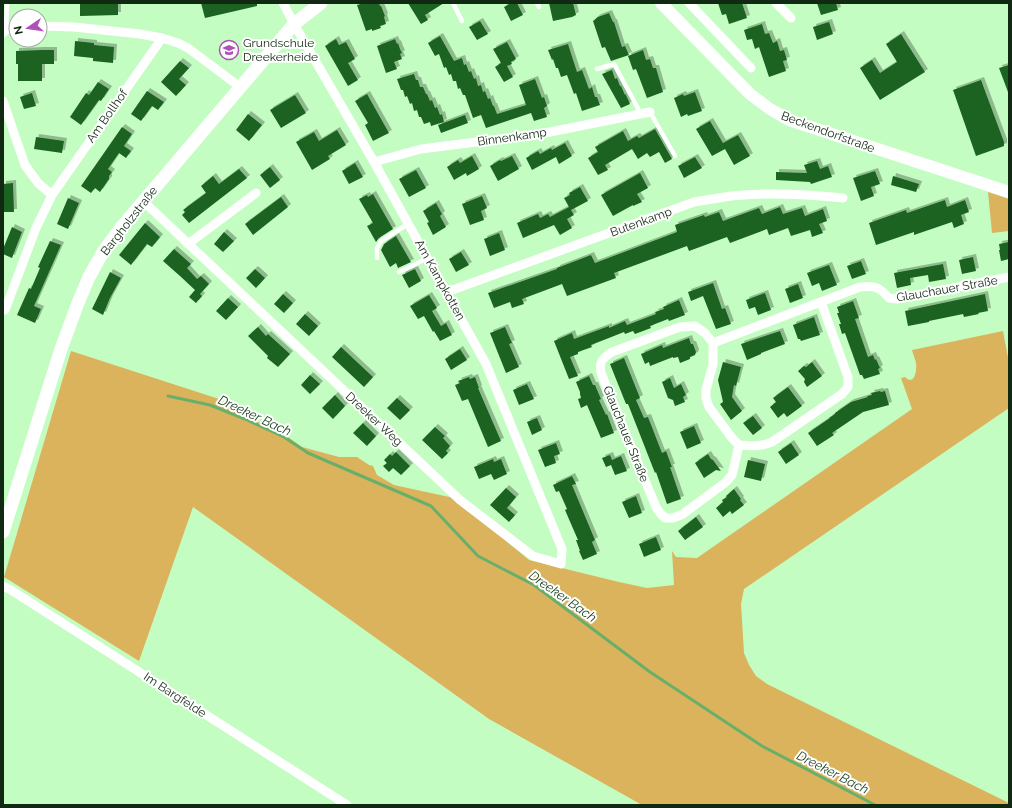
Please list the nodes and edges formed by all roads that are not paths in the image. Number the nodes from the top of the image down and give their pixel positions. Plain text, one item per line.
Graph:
1 (7, 3) edge
2 (283, 3) edge
3 (321, 3) edge
4 (453, 3) edge
5 (661, 3) edge
6 (689, 3) edge
7 (776, 3) edge
8 (791, 18) dead end
9 (462, 21) dead end
10 (294, 24) junction
11 (48, 26) edge
12 (5, 31) edge
13 (162, 38) junction
14 (752, 68) dead end
15 (597, 69) dead end
16 (240, 87) junction
17 (3, 102) edge
18 (645, 113) junction
19 (675, 156) dead end
20 (374, 162) junction
21 (1009, 192) edge
22 (256, 193) dead end
23 (52, 195) junction
24 (843, 198) dead end
25 (143, 201) junction
26 (408, 224) junction
27 (188, 244) junction
28 (378, 258) dead end
29 (428, 258) junction
30 (399, 272) dead end
31 (1009, 277) edge
32 (447, 292) junction
33 (821, 302) junction
34 (5, 310) dead end
35 (713, 343) junction
36 (739, 445) junction
37 (3, 532) edge
38 (562, 549) joint
39 (3, 586) edge
40 (347, 805) edge

1 - 12 lane
2 - 10 street, Am Kampkotten
3 - 10 main road, Bargholzstraße
4 - 9 lane
5 - 21 street, Beckendorfstraße
6 - 14 street
7 - 8 street
10 - 16 main road, Bargholzstraße
10 - 20 street, Am Kampkotten
11 - 13 street
13 - 16 street
13 - 23 street, Am Bollhof
15 - 18 lane
16 - 25 main road, Bargholzstraße
17 - 23 street
18 - 19 lane
18 - 20 street, Binnenkamp
20 - 26 street, Am Kampkotten
22 - 27 street
23 - 34 street, Am Bollhof
24 - 32 street, Butenkamp
25 - 27 street, Dreeker Weg
25 - 37 main road, Bargholzstraße
26 - 28 lane
26 - 29 street, Am Kampkotten
27 - 38 street, Dreeker Weg
29 - 30 lane
29 - 32 street, Am Kampkotten
31 - 33 street, Glauchauer Straße
32 - 38 street, Am Kampkotten
33 - 35 street, Glauchauer Straße
33 - 36 street
35 - 36 street
35 - 36 street, Glauchauer Straße
39 - 40 street, Im Bargfelde

